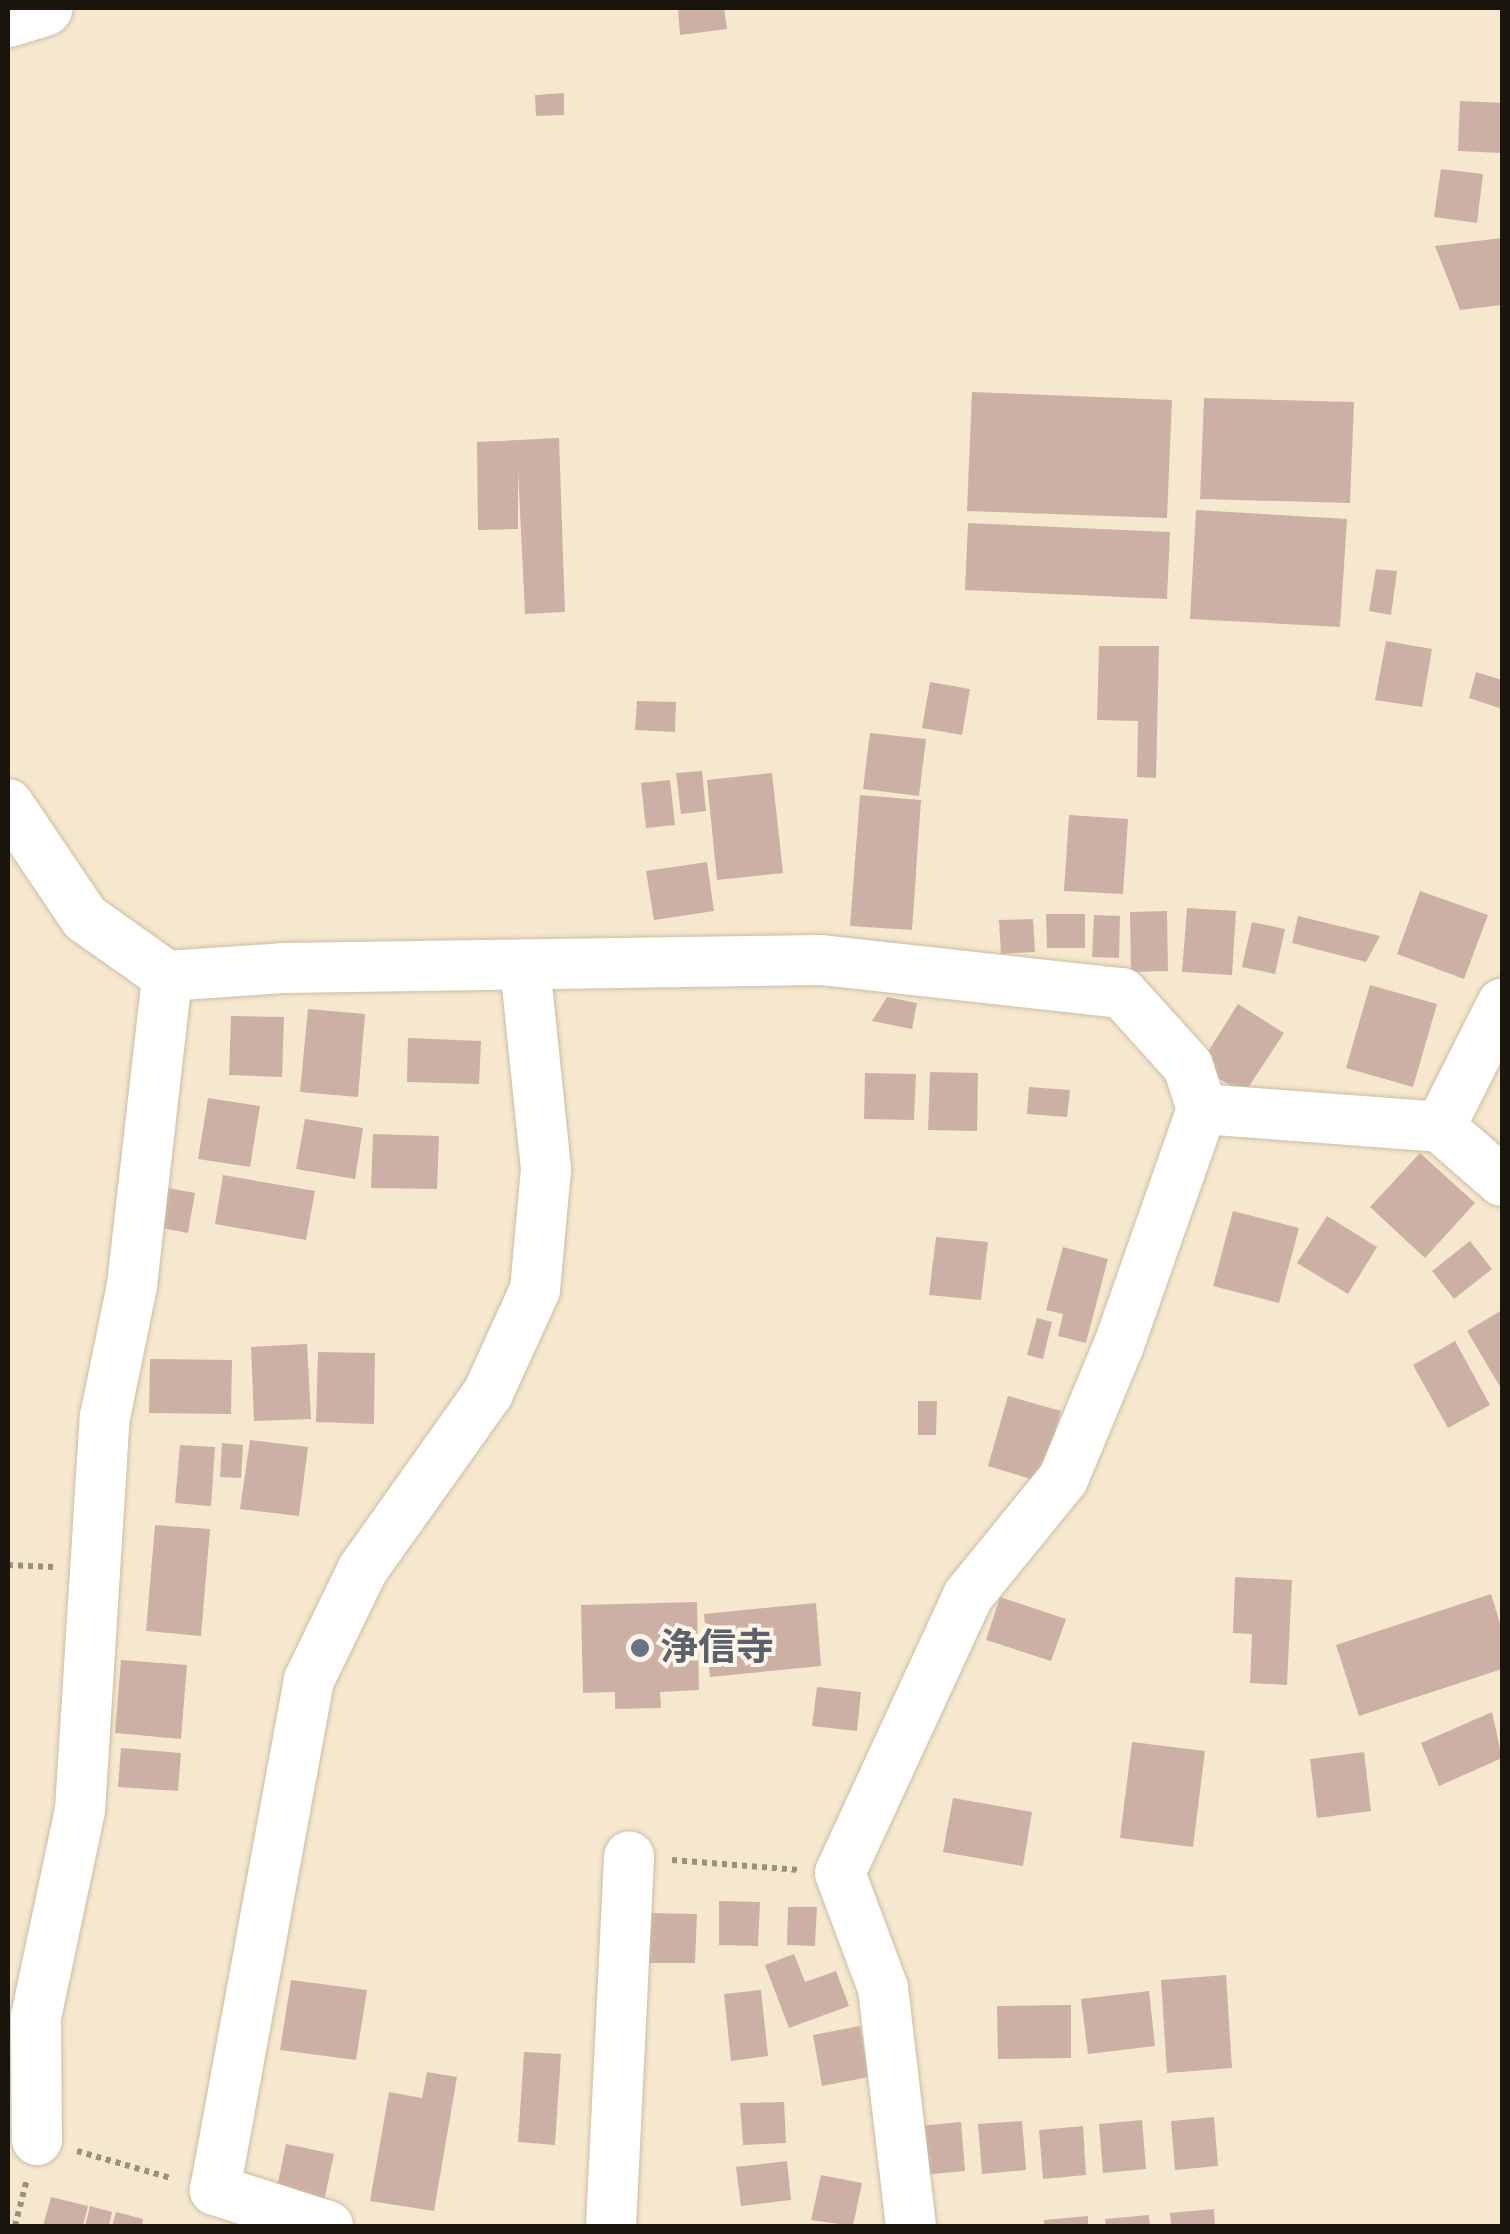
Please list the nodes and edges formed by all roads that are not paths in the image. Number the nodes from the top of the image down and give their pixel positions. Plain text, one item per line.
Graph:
1 (44, 8) edge
2 (8, 19) edge
3 (8, 804) edge
4 (525, 967) junction
5 (167, 976) junction
6 (1502, 1004) edge
7 (1202, 1108) junction
8 (1440, 1127) junction
9 (1498, 1168) edge
10 (629, 1856) road end
11 (37, 2140) road end
12 (328, 2226) edge
13 (611, 2226) edge
14 (911, 2226) edge

1 - 2 main road
3 - 5 street
4 - 5 street
4 - 7 street
4 - 12 street
5 - 11 street
6 - 8 street
7 - 8 street
7 - 14 street
8 - 9 street
10 - 13 street

